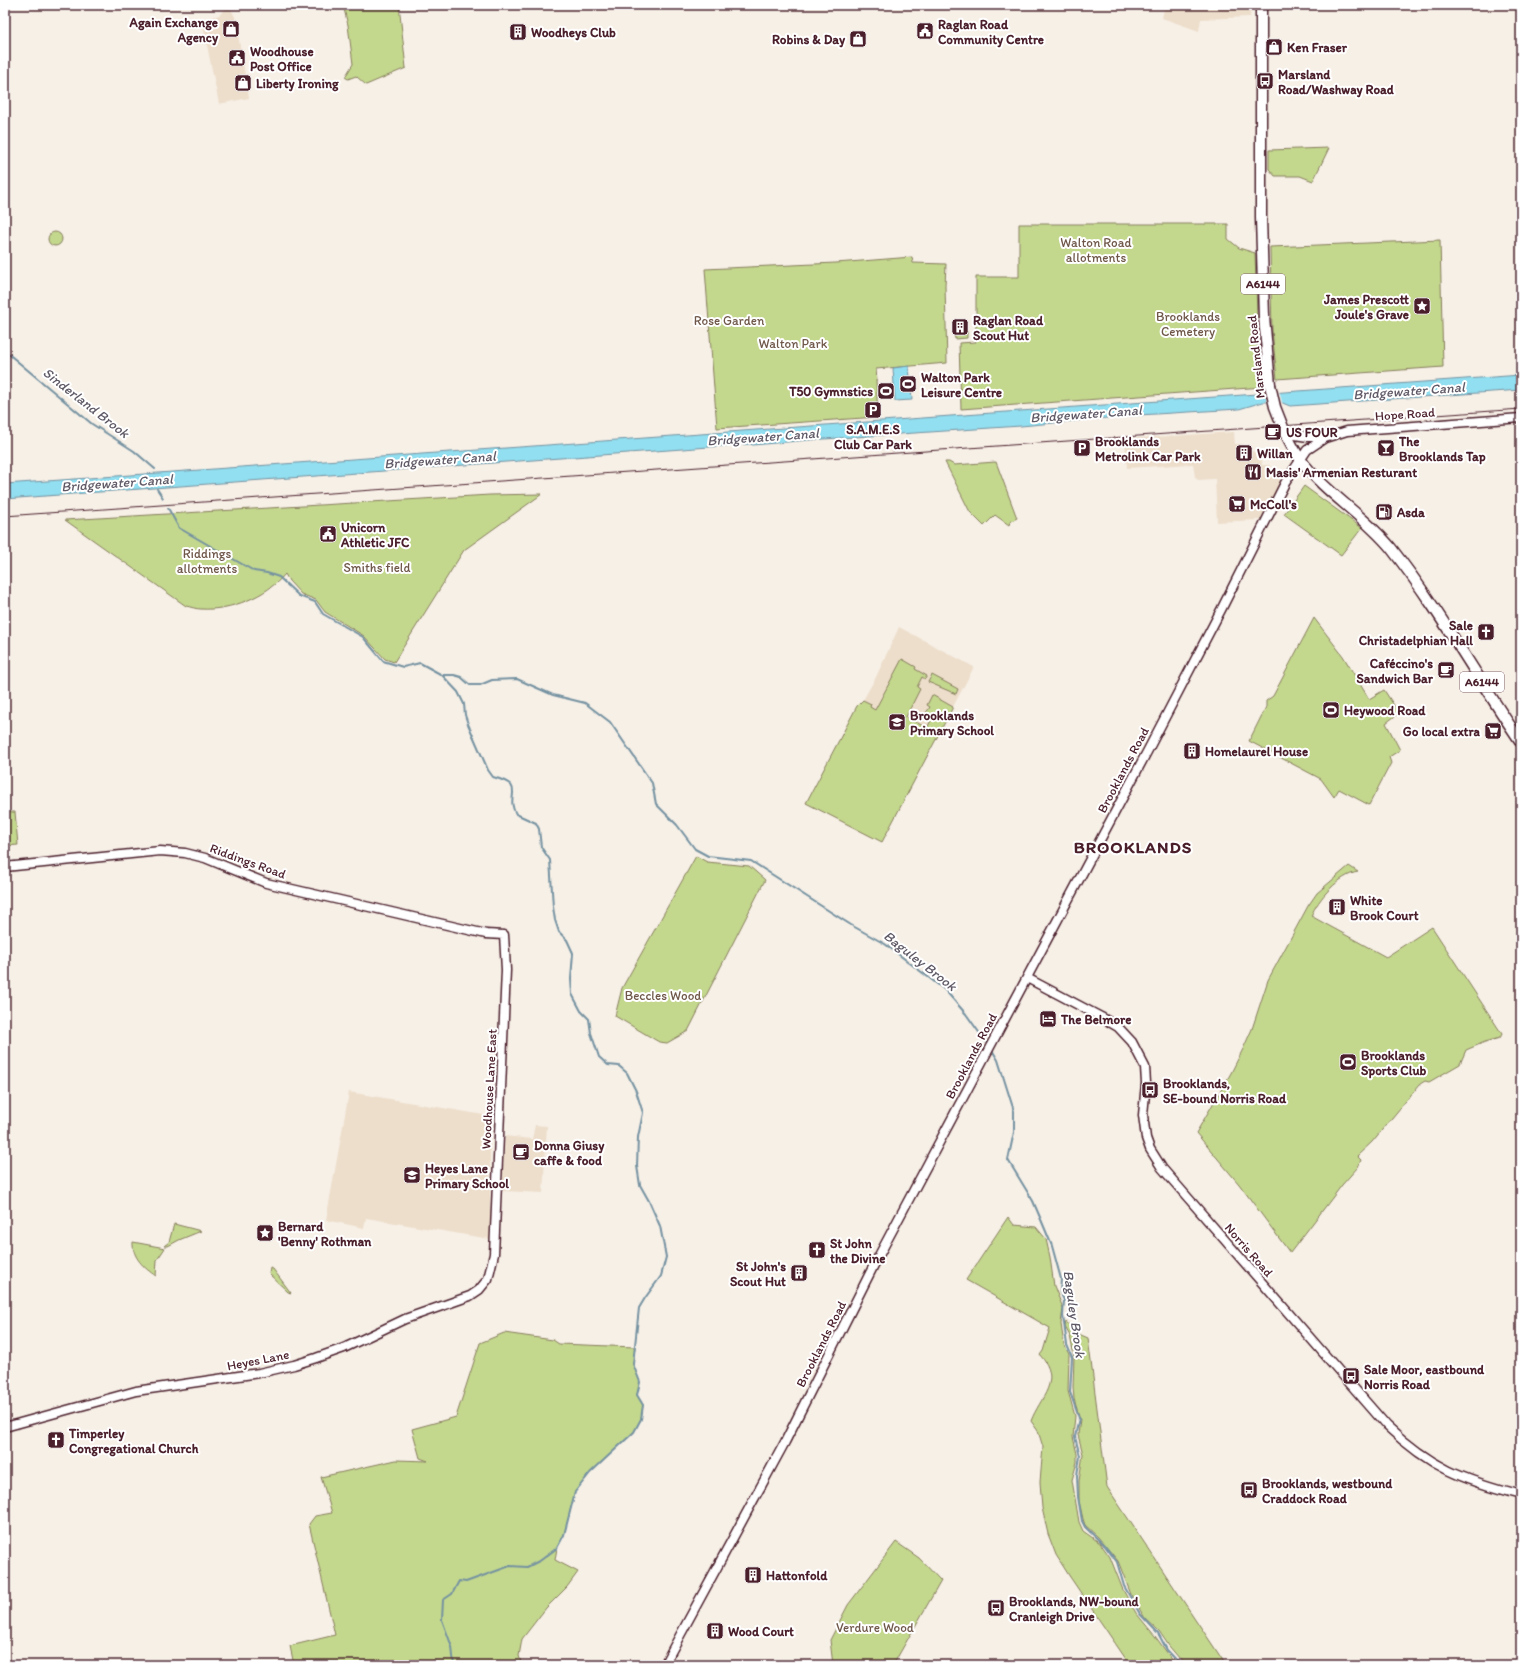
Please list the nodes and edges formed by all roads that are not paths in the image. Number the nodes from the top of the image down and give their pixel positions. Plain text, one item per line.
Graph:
1 (1261, 5) edge
2 (1521, 418) edge
3 (1284, 430) junction
4 (1334, 434) junction
5 (1295, 435) joint
6 (1300, 459) junction
7 (1521, 742) edge
8 (5, 867) edge
9 (504, 935) joint
10 (1027, 978) junction
11 (492, 1267) joint
12 (5, 1427) edge
13 (1521, 1495) edge
14 (664, 1665) edge

1 - 3 main road, Marsland Road / A6144, bridge
2 - 4 street, Hope Road
3 - 5 main road
3 - 6 main road, Marsland Road / A6144
4 - 5 street
4 - 6 street, Hope Road
6 - 7 main road, Marsland Road / A6144
6 - 10 street, Brooklands Road
8 - 9 street, Riddings Road
9 - 11 street, Woodhouse Lane East
10 - 13 street, Norris Road
10 - 14 street, Brooklands Road
11 - 12 street, Heyes Lane

